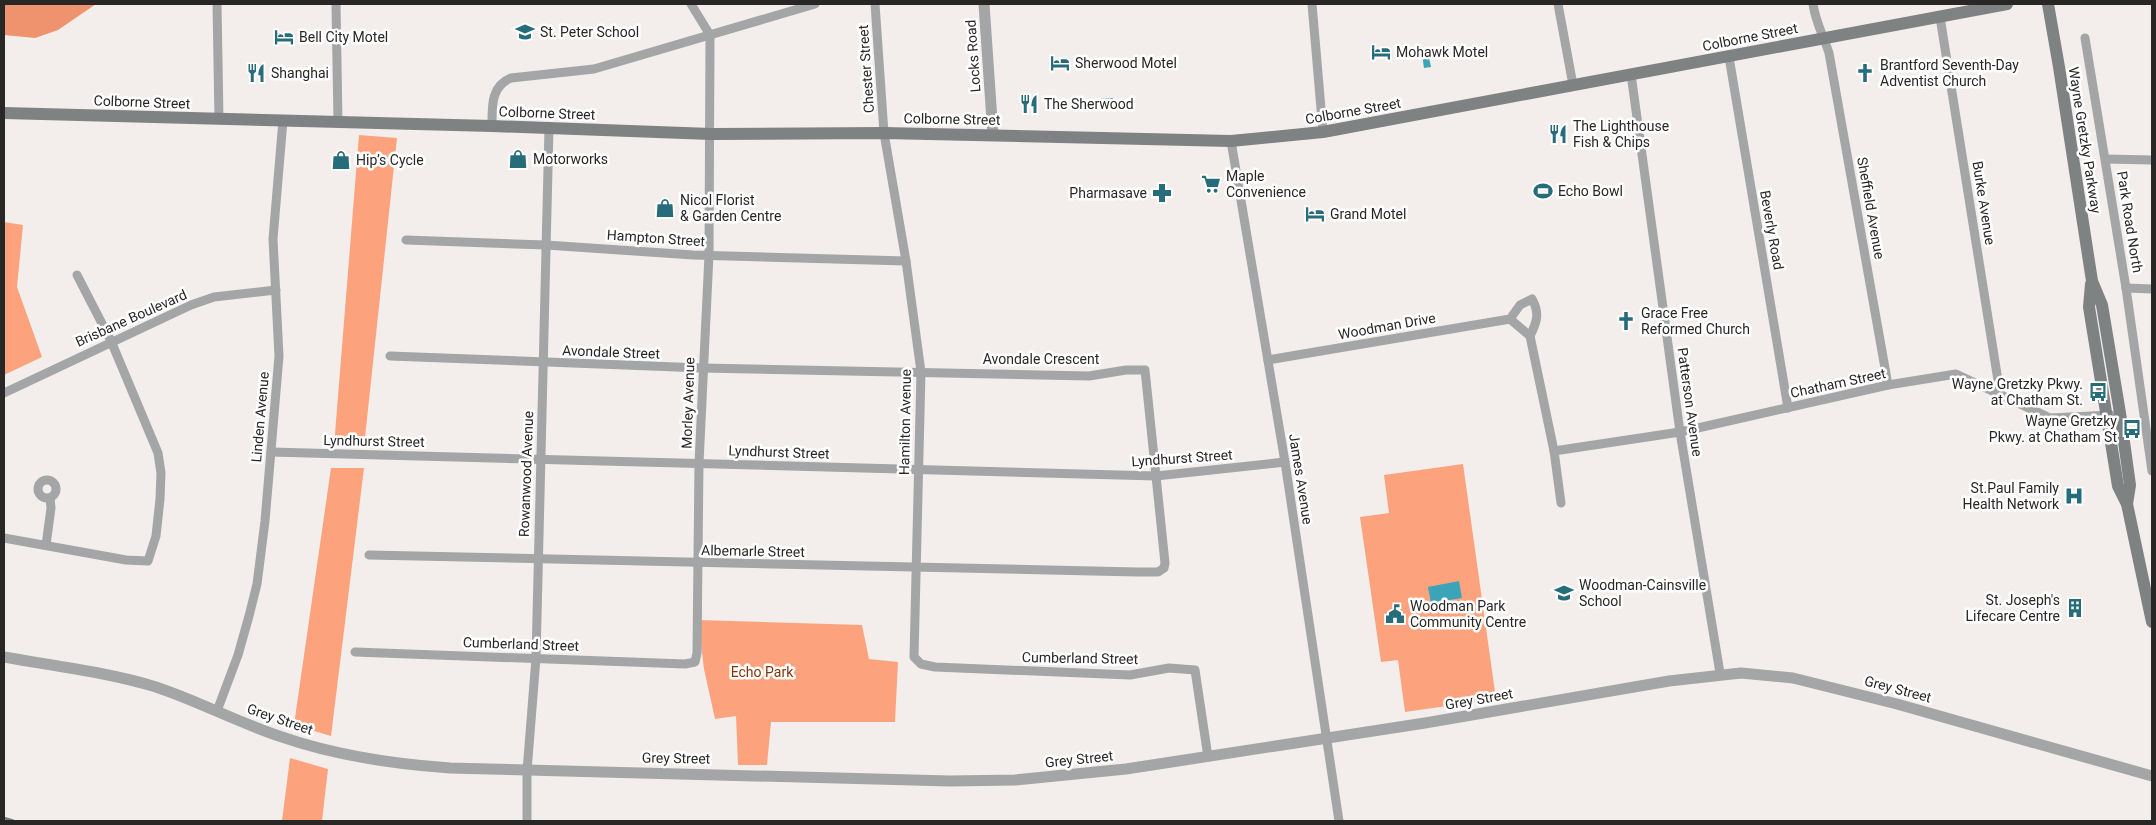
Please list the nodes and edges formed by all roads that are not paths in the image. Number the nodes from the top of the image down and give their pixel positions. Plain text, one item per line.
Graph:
1 (218, 4) edge
2 (336, 4) edge
3 (691, 4) edge
4 (815, 4) edge
5 (875, 4) edge
6 (984, 4) edge
7 (1312, 4) edge
8 (1558, 4) edge
9 (1813, 4) edge
10 (2007, 4) edge
11 (2048, 4) edge
12 (1973, 7) edge
13 (1940, 17) junction
14 (710, 35) junction
15 (1824, 37) junction
16 (2085, 38) dead end
17 (1729, 57) junction
18 (1631, 74) junction
19 (1573, 85) junction
20 (4, 113) edge
21 (219, 119) junction
22 (283, 120) junction
23 (338, 122) junction
24 (492, 126) junction
25 (549, 128) junction
26 (1322, 132) junction
27 (884, 133) junction
28 (711, 134) junction
29 (994, 135) junction
30 (1231, 141) junction
31 (2106, 159) junction
32 (2152, 160) edge
33 (406, 240) dead end
34 (546, 245) junction
35 (709, 255) junction
36 (906, 261) junction
37 (77, 275) dead end
38 (2092, 281) junction
39 (2126, 288) junction
40 (2152, 289) edge
41 (276, 290) junction
42 (1510, 319) junction
43 (1530, 336) junction
44 (111, 341) junction
45 (390, 356) dead end
46 (1268, 360) junction
47 (544, 364) junction
48 (702, 368) junction
49 (921, 372) junction
50 (1888, 385) junction
51 (2000, 392) junction
52 (4, 393) edge
53 (1788, 408) junction
54 (2147, 412) edge
55 (2120, 413) junction
56 (2106, 416) junction
57 (1680, 432) junction
58 (1554, 451) junction
59 (271, 452) junction
60 (540, 459) junction
61 (1285, 462) junction
62 (699, 464) junction
63 (918, 470) junction
64 (2152, 471) edge
65 (1156, 476) junction
66 (50, 498) dead end
67 (1561, 503) dead end
68 (2127, 504) junction
69 (4, 538) edge
70 (46, 546) junction
71 (369, 555) dead end
72 (537, 558) junction
73 (696, 563) junction
74 (916, 568) junction
75 (2152, 622) edge
76 (355, 652) dead end
77 (913, 653) joint
78 (4, 657) edge
79 (536, 658) junction
80 (685, 664) joint
81 (1720, 673) junction
82 (217, 711) junction
83 (1326, 738) junction
84 (1208, 757) junction
85 (527, 771) junction
86 (2152, 776) edge
87 (527, 821) edge
88 (1339, 821) edge

1 - 21 street
2 - 23 street
3 - 14 street
4 - 14 street
5 - 27 street, Chester Street
6 - 29 street, Locks Road
7 - 26 street
8 - 19 street
9 - 15 street, Sheffield Avenue
10 - 12 main road, Colborne Street
11 - 38 main road, Wayne Gretzky Parkway
12 - 13 main road, Colborne Street
13 - 15 main road, Colborne Street
13 - 51 street, Burke Avenue
14 - 24 street
14 - 28 street, Morley Avenue
15 - 17 main road, Colborne Street
15 - 50 street, Sheffield Avenue
16 - 31 street, Park Road North
17 - 18 main road, Colborne Street
17 - 53 street, Beverly Road
18 - 19 main road, Colborne Street
18 - 57 street, Patterson Avenue
19 - 26 main road, Colborne Street
20 - 21 main road, Colborne Street
21 - 22 main road, Colborne Street
22 - 23 main road, Colborne Street
22 - 41 street, Linden Avenue
23 - 24 main road, Colborne Street
24 - 25 main road, Colborne Street
25 - 28 main road, Colborne Street
25 - 34 street, Rowanwood Avenue
26 - 30 main road, Colborne Street
27 - 28 main road, Colborne Street
27 - 29 main road, Colborne Street
27 - 36 street, Hamilton Avenue
28 - 35 street, Morley Avenue
29 - 30 main road, Colborne Street
30 - 46 street, James Avenue
31 - 32 street
31 - 39 street, Park Road North
33 - 34 street, Hampton Street
34 - 35 street, Hampton Street
34 - 47 street, Rowanwood Avenue
35 - 36 street, Hampton Street
35 - 48 street, Morley Avenue
36 - 49 street, Hamilton Avenue
37 - 44 street
38 - 55 main road, Wayne Gretzky Parkway
38 - 56 main road, Wayne Gretzky Parkway
39 - 40 street
39 - 54 street, Park Road North
41 - 44 street, Brisbane Boulevard
41 - 59 street, Linden Avenue
42 - 43 street
42 - 43 street
42 - 46 street, Woodman Drive
43 - 58 street
44 - 52 street, Brisbane Boulevard
44 - 70 street
45 - 47 street, Avondale Street
46 - 61 street, James Avenue
47 - 48 street, Avondale Street
47 - 60 street, Rowanwood Avenue
48 - 49 street, Avondale Street
48 - 62 street, Morley Avenue
49 - 63 street, Hamilton Avenue
49 - 65 street, Avondale Crescent
50 - 51 street, Chatham Street
50 - 53 street, Chatham Street
51 - 56 street, Chatham Street
53 - 57 street, Chatham Street
54 - 64 street, Park Road North
55 - 56 street, Chatham Street
55 - 68 main road, Wayne Gretzky Parkway
56 - 68 main road, Wayne Gretzky Parkway
57 - 58 street, Chatham Street
57 - 81 street, Patterson Avenue
58 - 67 street
59 - 60 street, Lyndhurst Street
59 - 82 street, Linden Avenue
60 - 62 street, Lyndhurst Street
60 - 72 street, Rowanwood Avenue
61 - 65 street, Lyndhurst Street
61 - 83 street, James Avenue
62 - 63 street, Lyndhurst Street
62 - 73 street, Morley Avenue
63 - 65 street, Lyndhurst Street
63 - 74 street, Hamilton Avenue
65 - 74 street, Albemarle Street
66 - 70 street
68 - 75 main road, Wayne Gretzky Parkway
69 - 70 street
71 - 72 street, Albemarle Street
72 - 73 street, Albemarle Street
72 - 79 street, Rowanwood Avenue
73 - 74 street, Albemarle Street
73 - 80 street, Morley Avenue
74 - 77 street, Hamilton Avenue
76 - 79 street, Cumberland Street
77 - 84 street, Cumberland Street
78 - 82 street, Grey Street
79 - 80 street, Cumberland Street
79 - 85 street, Rowanwood Avenue
81 - 83 street, Grey Street
81 - 86 street, Grey Street
82 - 85 street, Grey Street
83 - 84 street, Grey Street
83 - 88 street, James Avenue
84 - 85 street, Grey Street
85 - 87 street, Rowanwood Avenue

